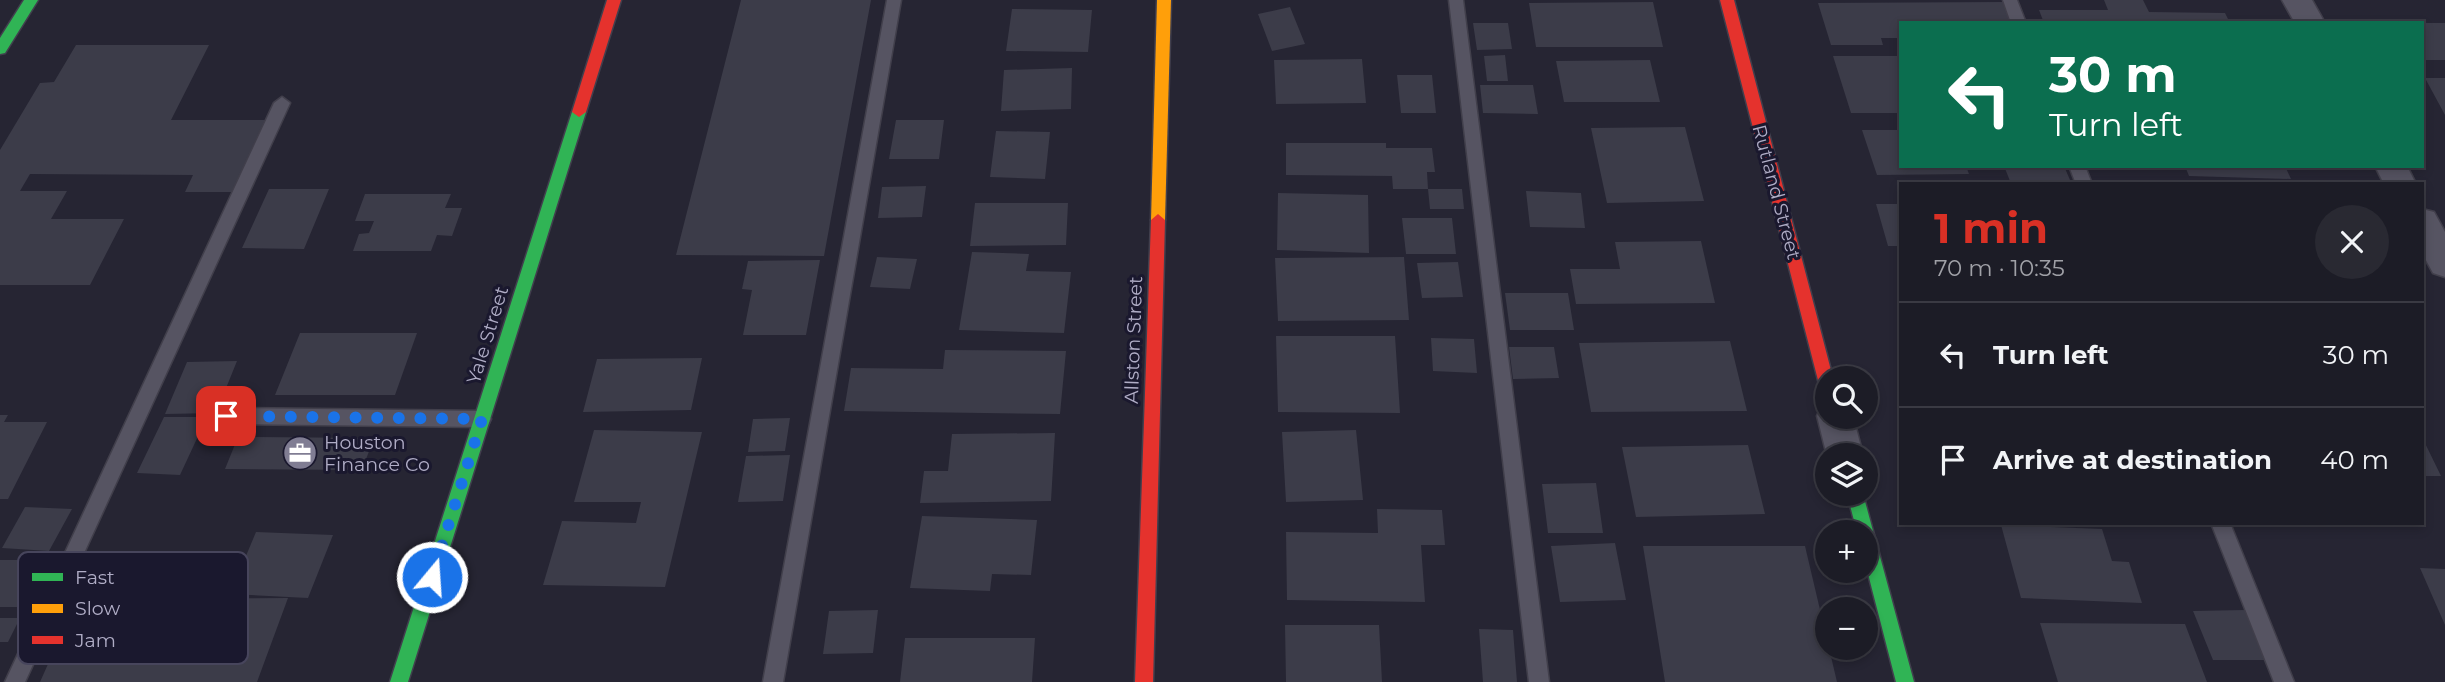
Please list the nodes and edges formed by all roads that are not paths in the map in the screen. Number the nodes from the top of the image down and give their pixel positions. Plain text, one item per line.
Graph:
1 (31, 0) edge
2 (614, 0) edge
3 (894, 0) edge
4 (1164, 0) edge
5 (1457, 0) edge
6 (1727, 0) edge
7 (2010, 0) edge
8 (2297, 0) edge
9 (2018, 21) edge
10 (2309, 21) edge
11 (0, 49) edge
12 (282, 103) dead end
13 (2424, 226) edge
14 (2445, 263) edge
15 (1822, 366) edge
16 (226, 416) dead end
17 (482, 419) junction
18 (1859, 506) edge
19 (2221, 525) edge
20 (75, 552) edge
21 (23, 664) edge
22 (15, 682) edge
23 (399, 682) edge
24 (773, 682) edge
25 (1144, 682) edge
26 (1539, 682) edge
27 (1905, 682) edge
28 (2284, 682) edge

1 - 11 street
2 - 17 street, Yale Street
3 - 24 lane
4 - 25 street, Allston Street
5 - 26 lane
6 - 15 street, Rutland Street
7 - 9 lane
8 - 10 street
12 - 20 lane
13 - 14 street
16 - 17 lane
17 - 23 street, Yale Street
18 - 27 street
19 - 28 lane
21 - 22 lane

